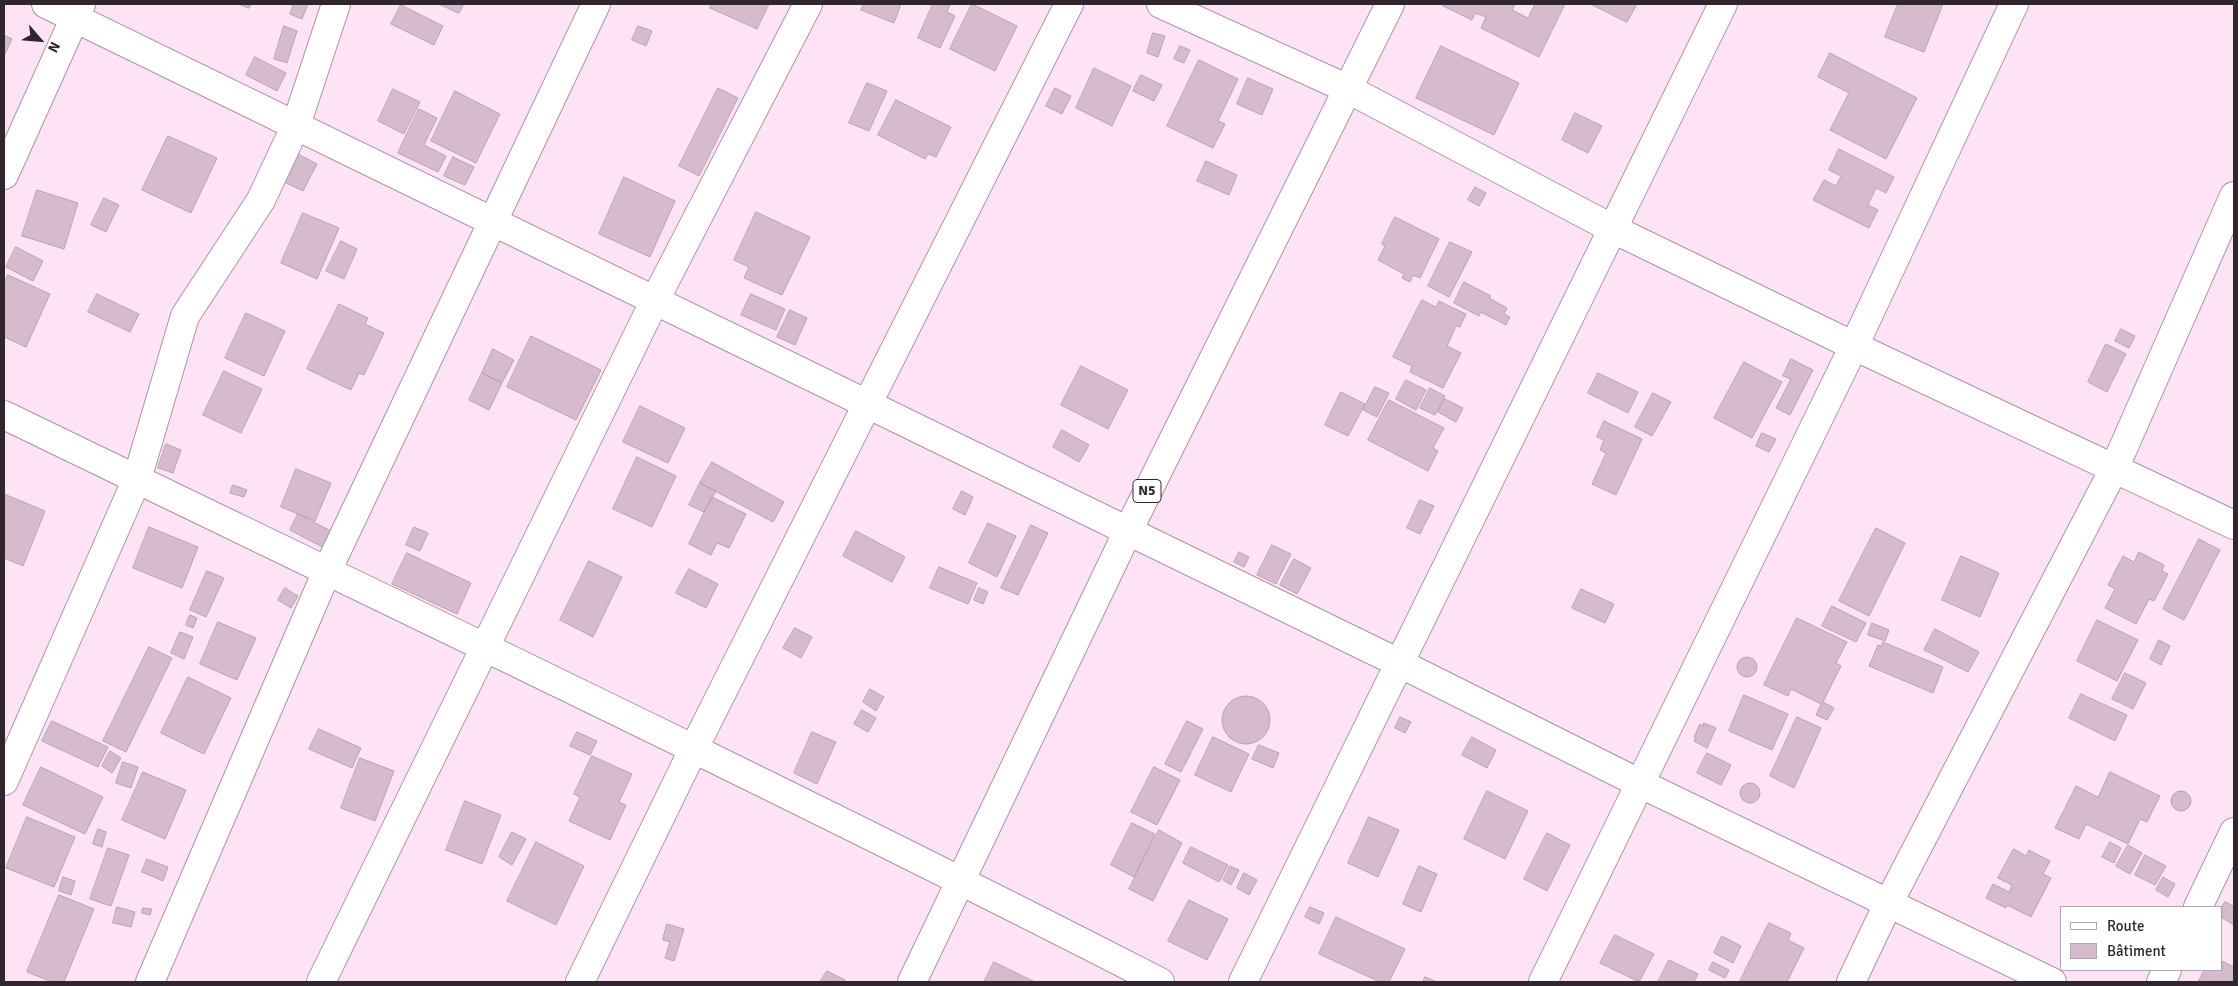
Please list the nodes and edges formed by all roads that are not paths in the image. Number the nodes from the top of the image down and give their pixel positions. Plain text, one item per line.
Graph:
1 (46, 4) edge
2 (336, 4) edge
3 (596, 4) edge
4 (808, 4) edge
5 (1069, 4) edge
6 (1161, 4) edge
7 (1390, 4) edge
8 (1724, 4) edge
9 (2014, 4) edge
10 (78, 11) edge
11 (1348, 89) junction
12 (296, 125) junction
13 (4, 175) edge
14 (2234, 196) edge
15 (492, 221) junction
16 (1613, 229) junction
17 (655, 300) junction
18 (1854, 346) junction
19 (867, 404) junction
20 (4, 415) edge
21 (2114, 469) junction
22 (136, 480) junction
23 (2234, 525) edge
24 (1128, 531) junction
25 (327, 571) junction
26 (484, 647) junction
27 (1399, 663) junction
28 (694, 748) junction
29 (4, 781) edge
30 (1641, 784) junction
31 (2234, 832) edge
32 (962, 880) junction
33 (1888, 904) junction
34 (2198, 906) edge
35 (150, 982) edge
36 (321, 982) edge
37 (580, 982) edge
38 (912, 982) edge
39 (1160, 982) edge
40 (1243, 982) edge
41 (1543, 982) edge
42 (1851, 982) edge
43 (2052, 982) edge

1 - 10 main road
2 - 12 main road
3 - 15 main road
4 - 17 main road
5 - 19 main road
6 - 11 main road
7 - 11 main road, N5
8 - 16 main road
9 - 18 main road
10 - 12 main road
10 - 13 main road
11 - 16 main road
11 - 24 main road, N5
12 - 15 main road
12 - 22 main road
14 - 21 main road
15 - 17 main road
15 - 25 main road
16 - 18 main road
16 - 27 main road
17 - 19 main road
17 - 26 main road
18 - 21 main road
18 - 30 main road
19 - 24 main road
19 - 28 main road
20 - 22 main road
21 - 23 main road
21 - 33 main road
22 - 25 main road
22 - 29 main road
24 - 27 main road
24 - 32 main road, N5
25 - 26 main road
25 - 35 main road
26 - 28 main road
26 - 36 main road
27 - 30 main road
27 - 40 main road
28 - 32 main road
28 - 37 main road
30 - 33 main road
30 - 41 main road
31 - 34 main road
32 - 38 main road, N5
32 - 39 main road
33 - 42 main road
33 - 43 main road

